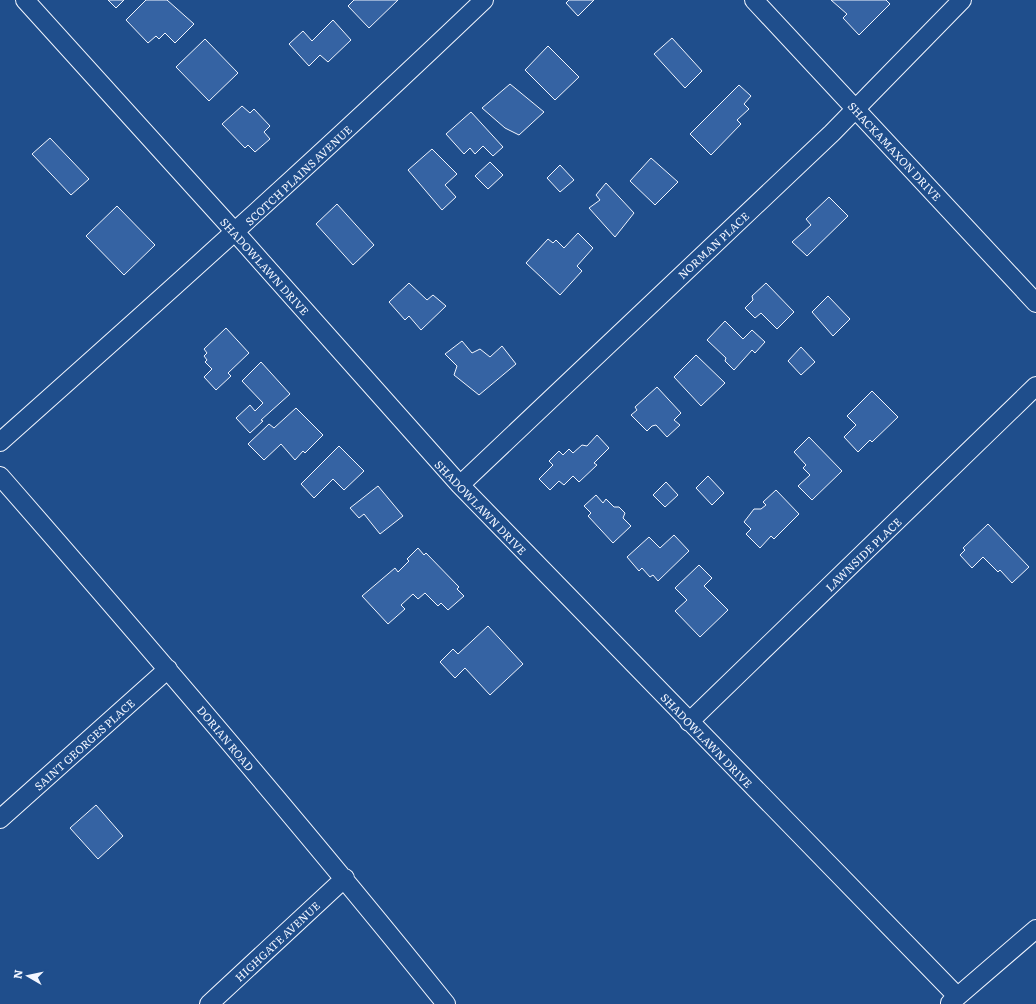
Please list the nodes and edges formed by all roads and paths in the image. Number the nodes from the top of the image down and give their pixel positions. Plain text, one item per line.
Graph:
1 (25, 0) edge
2 (484, 0) edge
3 (754, 0) edge
4 (962, 0) edge
5 (855, 109) junction
6 (236, 232) junction
7 (1036, 303) edge
8 (1036, 386) edge
9 (0, 442) edge
10 (0, 476) edge
11 (460, 485) junction
12 (168, 669) junction
13 (689, 722) junction
14 (0, 819) edge
15 (345, 878) junction
16 (1036, 928) edge
17 (953, 1000) edge
18 (209, 1004) edge
19 (446, 1004) edge

1 - 6 street, SHADOWLAWN DRIVE
2 - 6 street, SCOTCH PLAINS AVENUE
3 - 5 street, SHACKAMAXON DRIVE
4 - 5 street, NORMAN PLACE
5 - 7 street, SHACKAMAXON DRIVE
5 - 11 street, NORMAN PLACE
6 - 9 street, SCOTCH PLAINS AVENUE
6 - 11 street, SHADOWLAWN DRIVE
8 - 13 street, LAWNSIDE PLACE
10 - 12 street, DORIAN ROAD
11 - 13 street, SHADOWLAWN DRIVE
12 - 14 street, SAINT GEORGES PLACE
12 - 15 street, DORIAN ROAD
13 - 17 street, SHADOWLAWN DRIVE
15 - 18 street, HIGHGATE AVENUE
15 - 19 street, DORIAN ROAD
16 - 17 street

